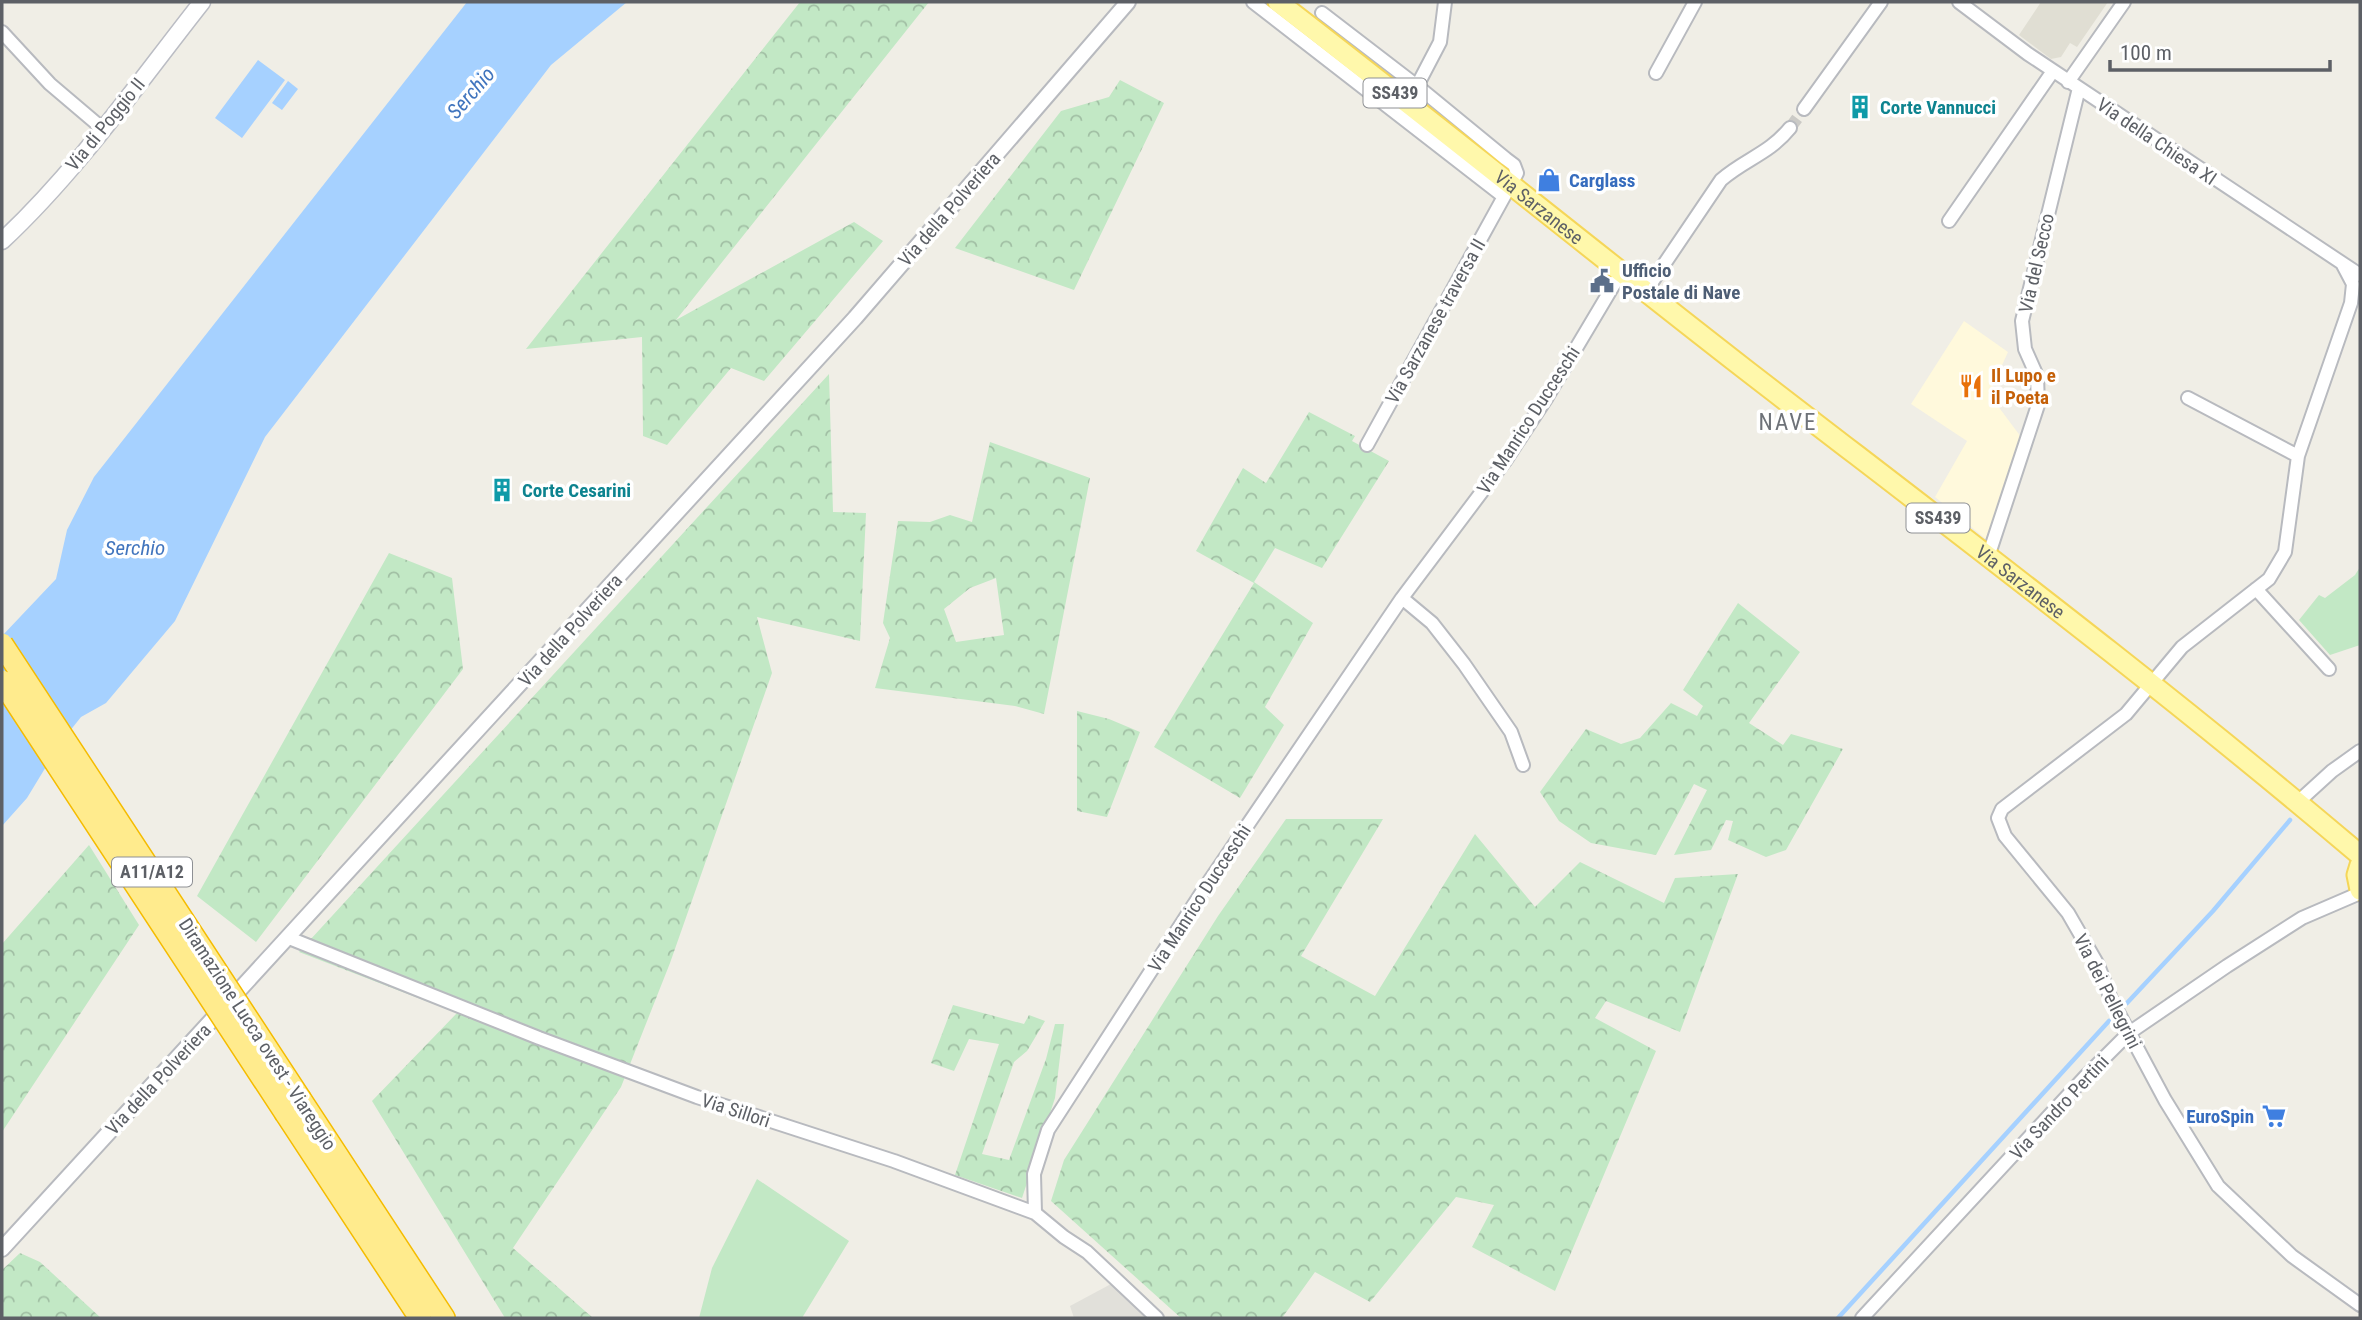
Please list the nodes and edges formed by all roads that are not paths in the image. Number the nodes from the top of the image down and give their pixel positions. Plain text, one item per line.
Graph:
1 (202, 2) edge
2 (1128, 2) edge
3 (1253, 2) edge
4 (1278, 2) edge
5 (1445, 2) edge
6 (1695, 2) edge
7 (1881, 2) edge
8 (1959, 2) edge
9 (2124, 2) edge
10 (1322, 13) dead end
11 (2, 32) edge
12 (2053, 71) junction
13 (1656, 73) dead end
14 (2073, 85) junction
15 (1417, 86) junction
16 (1804, 109) tunnel mouth
17 (1790, 128) tunnel mouth
18 (103, 129) junction
19 (1508, 191) junction
20 (1949, 221) dead end
21 (2, 241) edge
22 (2343, 265) junction
23 (1622, 271) junction
24 (2360, 275) edge
25 (1646, 292) junction
26 (2188, 398) dead end
27 (1367, 445) dead end
28 (2298, 456) junction
29 (1988, 557) junction
30 (2256, 589) junction
31 (1402, 598) junction
32 (2, 644) edge
33 (2329, 669) dead end
34 (2, 681) edge
35 (2151, 686) junction
36 (2360, 751) edge
37 (1523, 765) dead end
38 (2298, 802) junction
39 (2360, 855) edge
40 (2360, 865) edge
41 (2360, 892) edge
42 (289, 938) junction
43 (2129, 1033) junction
44 (294, 1107) junction
45 (1035, 1213) junction
46 (2, 1249) edge
47 (2360, 1305) edge
48 (419, 1318) edge
49 (444, 1318) edge
50 (1157, 1318) edge
51 (1863, 1318) edge

1 - 18 main road, Via di Poggio II
2 - 42 street, Via della Polveriera
3 - 19 street
4 - 19 main road, Via Sarzanese / SS439
5 - 15 street
6 - 13 street
7 - 16 street
8 - 12 street, Via della Chiesa XI
9 - 14 street
10 - 15 street
11 - 18 street
12 - 14 street, Via della Chiesa XI
12 - 20 street
14 - 22 street, Via della Chiesa XI
14 - 29 street, Via del Secco
15 - 19 street
17 - 25 street
18 - 21 main road, Via di Poggio II
19 - 23 main road, Via Sarzanese / SS439
19 - 27 street, Via Sarzanese traversa II
22 - 24 street, Via della Chiesa XI
22 - 28 street
23 - 25 main road, Via Sarzanese / SS439
23 - 31 street, Via Manrico Ducceschi
25 - 29 main road, Via Sarzanese / SS439
26 - 28 street
28 - 30 street
29 - 35 main road, Via Sarzanese / SS439
30 - 33 street
30 - 35 street
31 - 37 street
31 - 45 street, Via Manrico Ducceschi
32 - 44 highway, Diramazione Lucca ovest - Viareggio / A11/A12, bridge
34 - 44 highway, Diramazione Lucca ovest - Viareggio / A11/A12, bridge
35 - 38 main road, Via Sarzanese / SS439
35 - 43 street, Via dei Pellegrini
36 - 38 street
38 - 39 main road, Via Sarzanese / SS439
40 - 41 main road
41 - 43 street, Via Sandro Pertini
42 - 45 street, Via Sillori
42 - 46 street, Via della Polveriera
43 - 47 street, Via dei Pellegrini
43 - 51 street, Via Sandro Pertini
44 - 48 highway, Diramazione Lucca ovest - Viareggio / A11/A12
44 - 49 highway, Diramazione Lucca ovest - Viareggio / A11/A12
45 - 50 street, Via Sillori

